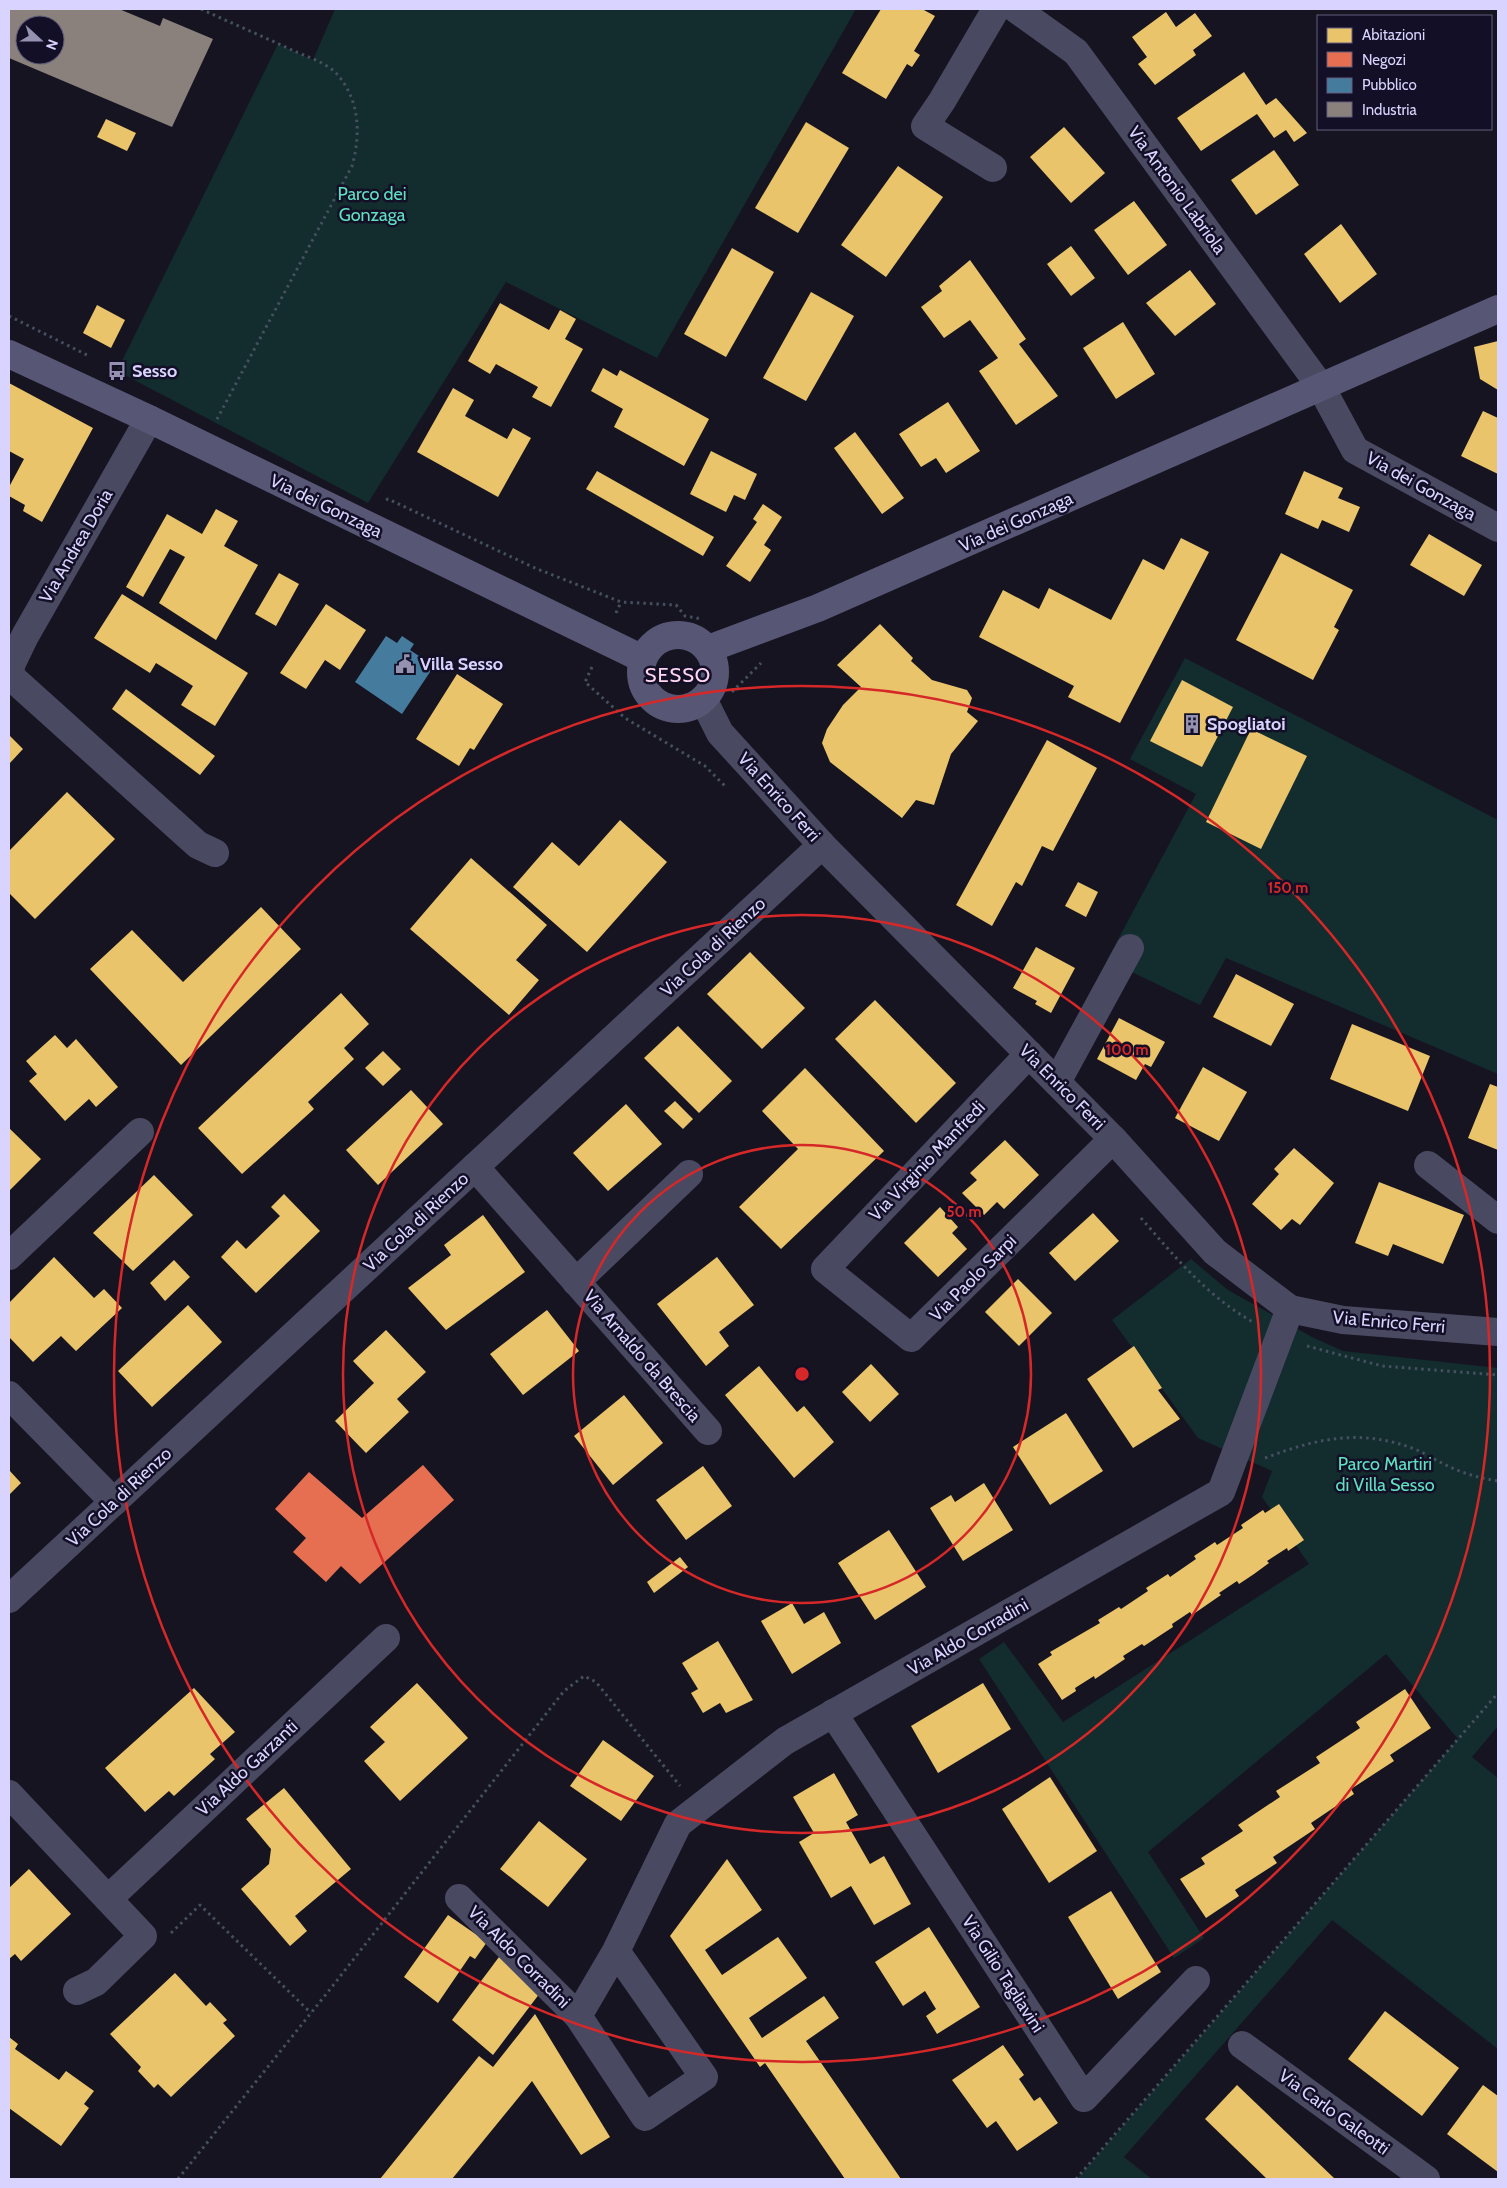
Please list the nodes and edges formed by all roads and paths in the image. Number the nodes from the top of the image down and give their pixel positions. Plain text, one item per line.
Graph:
1 (201, 9) edge
2 (996, 9) edge
3 (1016, 9) edge
4 (993, 168) dead end
5 (1498, 309) edge
6 (9, 354) edge
7 (1321, 387) junction
8 (149, 419) junction
9 (215, 423) dead end
10 (1498, 528) edge
11 (707, 620) dead end
12 (753, 632) junction
13 (604, 640) junction
14 (708, 650) junction
15 (643, 659) junction
16 (9, 675) edge
17 (703, 700) junction
18 (734, 701) dead end
19 (729, 742) junction
20 (822, 845) junction
21 (215, 853) dead end
22 (1130, 948) dead end
23 (1029, 1054) junction
24 (1057, 1082) junction
25 (140, 1132) dead end
26 (1113, 1138) junction
27 (1428, 1165) dead end
28 (476, 1167) junction
29 (689, 1174) dead end
30 (1498, 1220) edge
31 (9, 1256) edge
32 (824, 1269) joint
33 (576, 1282) junction
34 (1290, 1309) junction
35 (1498, 1332) edge
36 (1280, 1336) junction
37 (1498, 1375) edge
38 (9, 1394) edge
39 (708, 1431) dead end
40 (1228, 1476) junction
41 (1498, 1481) edge
42 (114, 1502) junction
43 (9, 1599) edge
44 (386, 1638) dead end
45 (1498, 1693) edge
46 (833, 1713) junction
47 (9, 1794) edge
48 (459, 1898) dead end
49 (108, 1899) junction
50 (166, 1938) dead end
51 (616, 1951) junction
52 (1196, 1980) dead end
53 (77, 1991) dead end
54 (311, 2013) dead end
55 (578, 2016) junction
56 (1242, 2045) dead end
57 (1076, 2179) edge
58 (1426, 2179) edge

1 - 9 path
2 - 4 street
3 - 7 street, Via Antonio Labriola
5 - 7 main road, Via dei Gonzaga
6 - 8 main road, Via dei Gonzaga
7 - 10 street, Via dei Gonzaga
7 - 12 main road, Via dei Gonzaga
8 - 13 main road, Via dei Gonzaga
8 - 16 street, Via Andrea Doria
11 - 13 path
12 - 14 main road, Via dei Gonzaga
12 - 18 path
13 - 15 main road, Via dei Gonzaga
13 - 19 path
14 - 15 main road
14 - 17 main road
15 - 17 main road
16 - 21 street, Via Andrea Doria
17 - 19 street, Via Enrico Ferri
19 - 20 street, Via Enrico Ferri
20 - 23 street, Via Enrico Ferri
20 - 28 street, Via Cola di Rienzo
22 - 24 street
23 - 24 street, Via Enrico Ferri
23 - 32 street, Via Virginio Manfredi
24 - 26 street, Via Enrico Ferri
25 - 31 street
26 - 32 street, Via Paolo Sarpi
26 - 34 street, Via Enrico Ferri
27 - 30 street
28 - 33 street, Via Arnaldo da Brescia
28 - 42 street, Via Cola di Rienzo
29 - 33 street, Via Arnaldo da Brescia
33 - 39 street, Via Arnaldo da Brescia
34 - 35 street, Via Enrico Ferri
34 - 36 street, Via Aldo Corradini
36 - 37 path
36 - 40 street, Via Aldo Corradini
38 - 42 street
40 - 41 path
40 - 46 street, Via Aldo Corradini
42 - 43 street, Via Cola di Rienzo
44 - 49 street, Via Aldo Garzanti
45 - 57 path
46 - 51 street, Via Aldo Corradini
46 - 52 street, Via Gilio Tagliavini
47 - 49 street
48 - 55 street, Via Aldo Corradini
49 - 53 street
50 - 54 path
51 - 55 street, Via Aldo Corradini
51 - 55 street, Via Aldo Corradini
56 - 58 street, Via Carlo Galeotti

